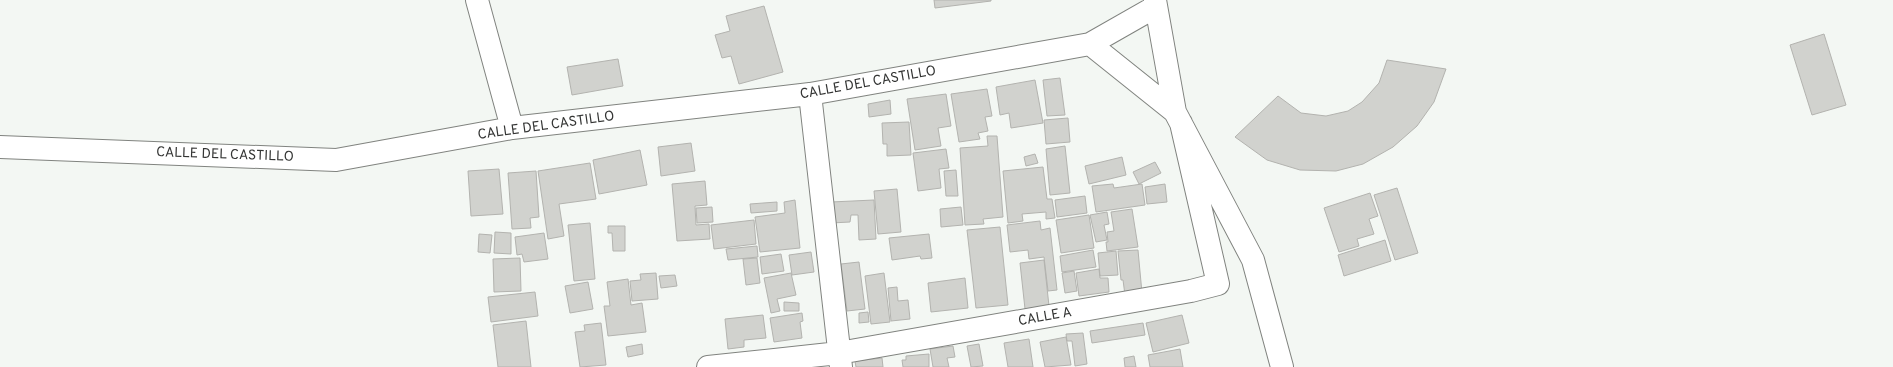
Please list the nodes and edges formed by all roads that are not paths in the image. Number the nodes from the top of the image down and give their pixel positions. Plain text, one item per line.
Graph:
1 (477, 0) edge
2 (1155, 4) edge
3 (1090, 44) junction
4 (810, 94) junction
5 (1178, 118) junction
6 (512, 128) junction
7 (0, 147) edge
8 (840, 360) edge
9 (708, 367) edge
10 (1282, 367) edge

1 - 6 street
2 - 3 street, CALLE DEL CASTILLO
2 - 5 street
3 - 4 street, CALLE DEL CASTILLO
3 - 5 street
4 - 6 street, CALLE DEL CASTILLO
4 - 8 street
5 - 8 street, CALLE A
5 - 10 street
6 - 7 street, CALLE DEL CASTILLO
8 - 9 street, CALLE A

